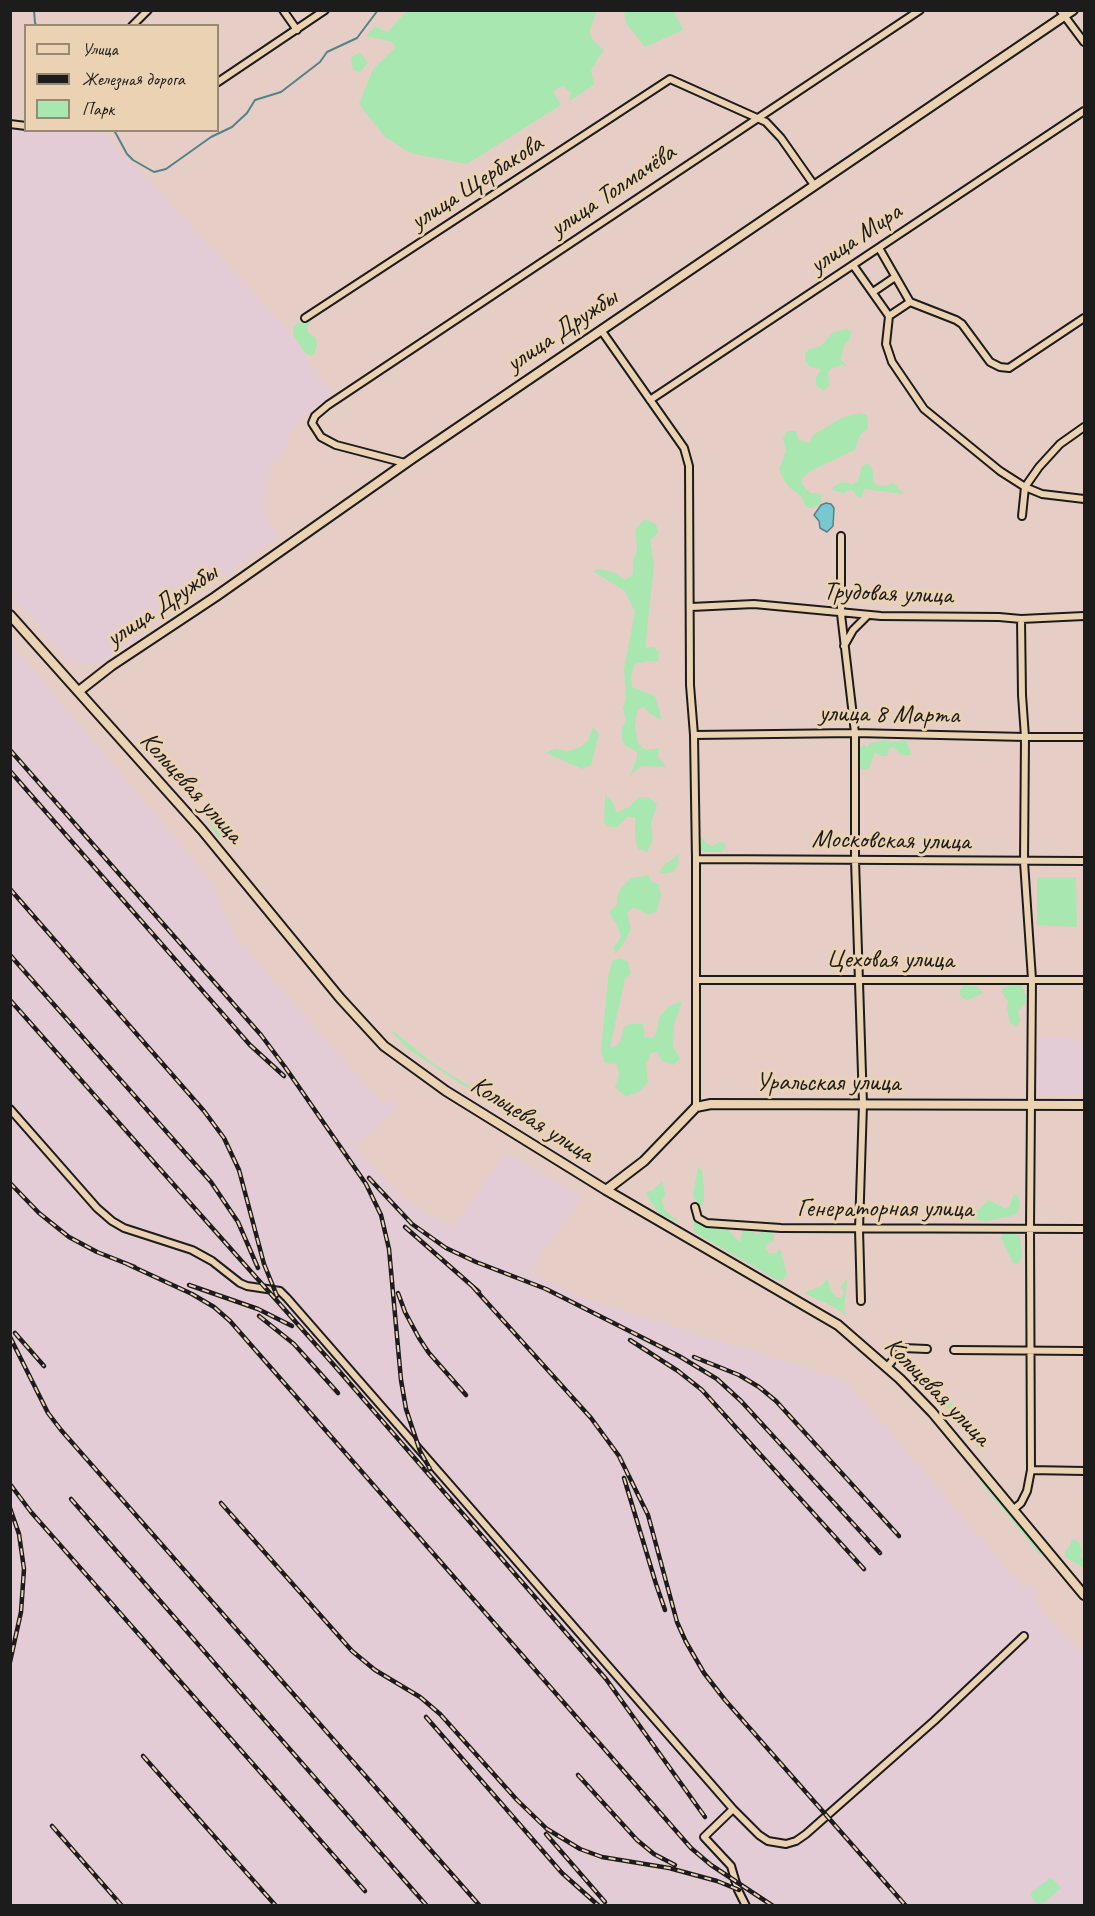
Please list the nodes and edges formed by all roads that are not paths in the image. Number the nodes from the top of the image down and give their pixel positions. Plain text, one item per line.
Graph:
1 (148, 10) edge
2 (283, 10) edge
3 (325, 10) edge
4 (920, 10) edge
5 (1072, 10) edge
6 (1062, 13) edge
7 (134, 24) edge
8 (297, 30) junction
9 (1084, 42) edge
10 (219, 81) edge
11 (1084, 111) edge
12 (758, 117) junction
13 (814, 185) junction
14 (879, 248) junction
15 (853, 265) junction
16 (895, 277) junction
17 (873, 292) junction
18 (910, 302) junction
19 (889, 316) junction
20 (305, 318) dead end
21 (1084, 318) edge
22 (601, 330) junction
23 (650, 400) junction
24 (1084, 427) edge
25 (405, 463) junction
26 (1025, 487) junction
27 (1084, 499) edge
28 (1022, 516) dead end
29 (842, 537) dead end
30 (691, 607) junction
31 (840, 614) junction
32 (10, 615) edge
33 (867, 616) junction
34 (1084, 616) edge
35 (1022, 619) junction
36 (844, 646) junction
37 (79, 691) junction
38 (855, 733) junction
39 (694, 735) junction
40 (1084, 736) edge
41 (1025, 737) junction
42 (696, 859) junction
43 (855, 860) junction
44 (1084, 861) edge
45 (1024, 862) junction
46 (1032, 979) junction
47 (696, 980) junction
48 (860, 980) junction
49 (1084, 980) edge
50 (863, 1104) junction
51 (1031, 1104) junction
52 (1084, 1105) edge
53 (696, 1107) junction
54 (10, 1109) edge
55 (606, 1190) junction
56 (696, 1207) dead end
57 (1084, 1228) edge
58 (859, 1229) junction
59 (1030, 1229) junction
60 (861, 1301) dead end
61 (927, 1349) dead end
62 (954, 1350) dead end
63 (1031, 1350) junction
64 (1084, 1351) edge
65 (887, 1368) junction
66 (1031, 1470) junction
67 (1084, 1471) edge
68 (1014, 1509) junction
69 (1084, 1595) edge
70 (1024, 1636) dead end
71 (733, 1809) junction
72 (746, 1905) edge

1 - 7 street
2 - 8 street
3 - 8 street
4 - 12 street, улица Толмачёва
5 - 6 street, улица Дружбы
6 - 9 street
6 - 13 street, улица Дружбы
8 - 10 street
11 - 14 street, улица Мира
12 - 13 street
12 - 20 street, улица Щербакова
12 - 25 street, улица Толмачёва
13 - 22 street, улица Дружбы
14 - 15 street, улица Мира
14 - 16 street
15 - 17 street
15 - 23 street, улица Мира
16 - 17 street
16 - 18 street
17 - 19 street
18 - 19 street
18 - 21 street
19 - 26 street
22 - 23 street
22 - 25 street, улица Дружбы
23 - 30 street
24 - 26 street
25 - 37 street, улица Дружбы
26 - 27 street
26 - 28 street
29 - 31 street
30 - 31 street, Трудовая улица
30 - 39 street
31 - 33 street, Трудовая улица
31 - 36 street
32 - 37 street, Кольцевая улица
33 - 35 street, Трудовая улица
33 - 36 street
34 - 35 street, Трудовая улица
35 - 41 street
36 - 38 street
37 - 55 street, Кольцевая улица
38 - 39 street, улица 8 Марта
38 - 41 street, улица 8 Марта
38 - 43 street
39 - 42 street
40 - 41 street, улица 8 Марта
41 - 45 street
42 - 43 street, Московская улица
42 - 47 street
43 - 45 street, Московская улица
43 - 48 street
44 - 45 street, Московская улица
45 - 46 street
46 - 48 street, Цеховая улица
46 - 49 street, Цеховая улица
46 - 51 street
47 - 48 street, Цеховая улица
47 - 53 street
48 - 50 street
50 - 51 street, Уральская улица
50 - 53 street, Уральская улица
50 - 58 street
51 - 52 street, Уральская улица
51 - 59 street
53 - 55 street
54 - 71 street
55 - 65 street, Кольцевая улица
56 - 58 street, Генераторная улица
57 - 59 street, Генераторная улица
58 - 59 street, Генераторная улица
58 - 60 street
59 - 63 street
61 - 65 street
62 - 63 street
63 - 64 street
63 - 66 street
65 - 68 street, Кольцевая улица
66 - 67 street
66 - 68 street
68 - 69 street, Кольцевая улица
70 - 71 street
71 - 72 street

